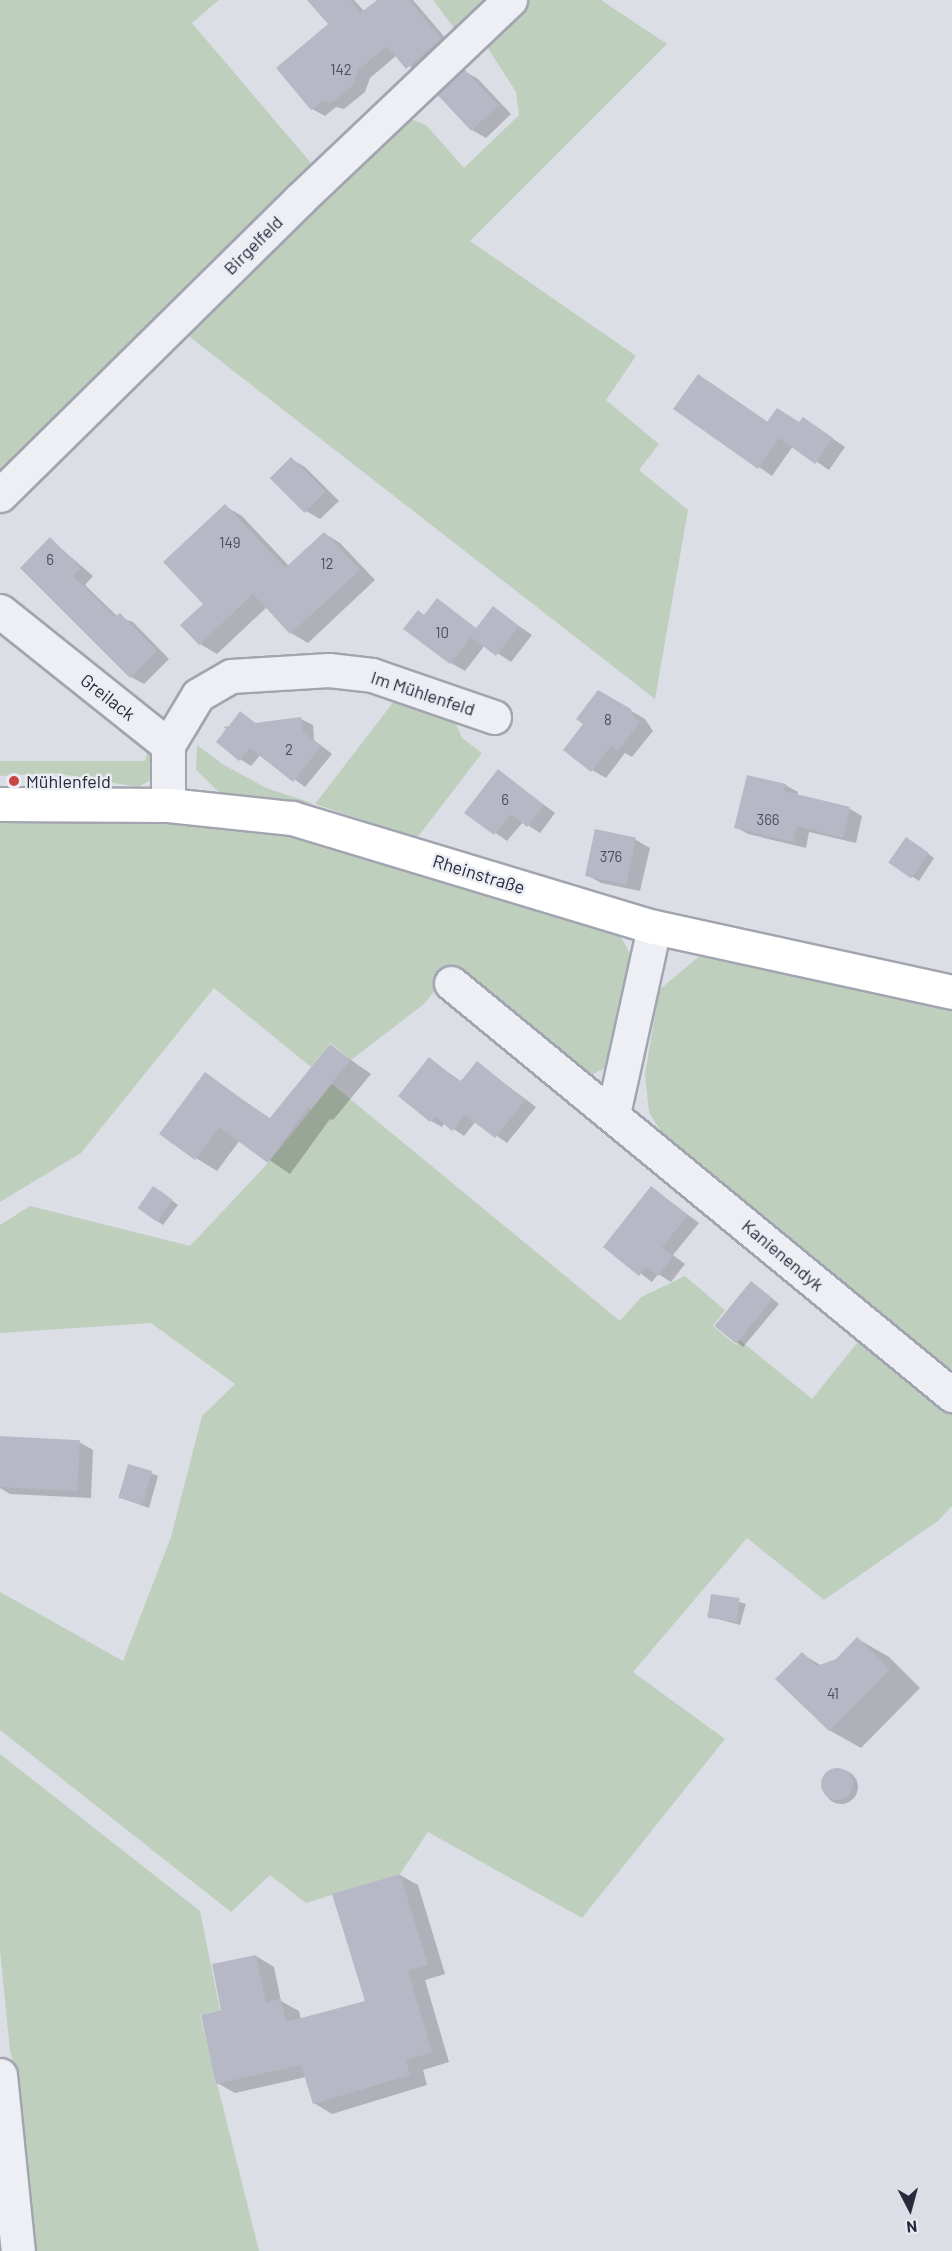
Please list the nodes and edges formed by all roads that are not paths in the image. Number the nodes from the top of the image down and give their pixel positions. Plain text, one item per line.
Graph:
1 (510, 0) edge
2 (0, 495) edge
3 (0, 611) edge
4 (494, 717) dead end
5 (168, 745) junction
6 (0, 804) edge
7 (168, 805) junction
8 (654, 927) junction
9 (451, 983) dead end
10 (952, 992) edge
11 (614, 1114) junction
12 (952, 1395) edge
13 (0, 2075) edge
14 (11, 2244) edge

1 - 2 street, Birgelfeld
3 - 5 street, Greilack
4 - 5 street, Im Mühlenfeld
5 - 7 street
6 - 7 main road, Rheinstraße
7 - 8 main road, Rheinstraße
8 - 10 main road, Rheinstraße
8 - 11 street
9 - 11 street, Kanienendyk
11 - 12 street, Kanienendyk
13 - 14 street

